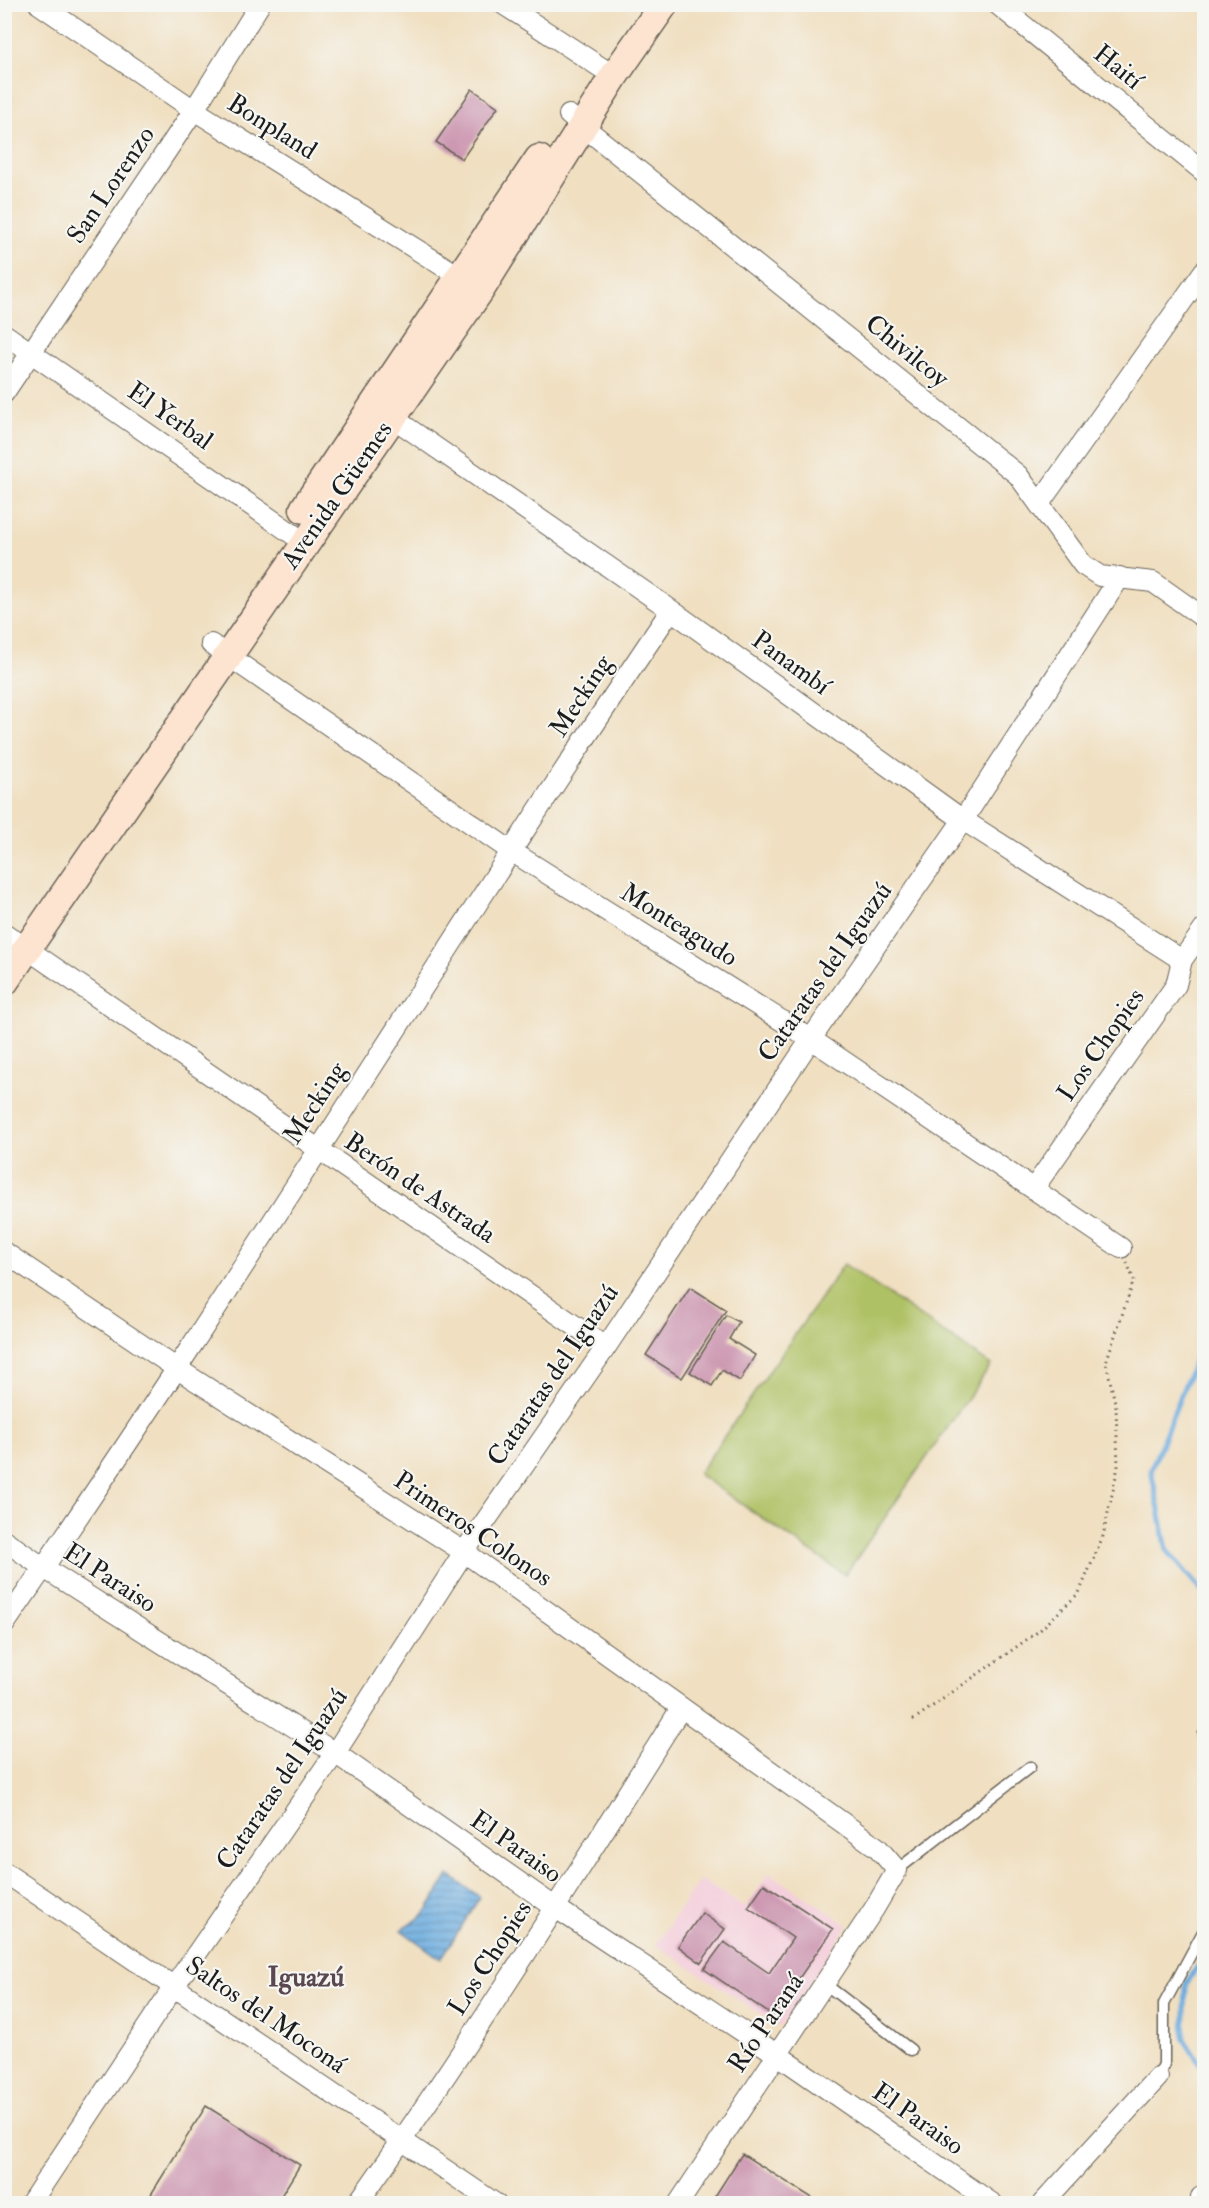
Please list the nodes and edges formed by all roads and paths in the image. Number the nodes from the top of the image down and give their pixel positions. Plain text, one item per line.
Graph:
1 (39, 4) edge
2 (260, 4) edge
3 (503, 4) edge
4 (641, 4) edge
5 (664, 4) edge
6 (997, 4) edge
7 (607, 72) junction
8 (194, 110) junction
9 (576, 120) junction
10 (1204, 172) edge
11 (1204, 271) edge
12 (470, 283) junction
13 (4, 334) edge
14 (32, 352) junction
15 (4, 393) edge
16 (382, 410) junction
17 (1039, 504) junction
18 (296, 537) junction
19 (1120, 577) junction
20 (671, 610) junction
21 (1204, 618) edge
22 (219, 649) junction
23 (963, 820) junction
24 (511, 851) junction
25 (1204, 928) edge
26 (12, 942) edge
27 (1182, 960) junction
28 (4, 982) edge
29 (811, 1039) junction
30 (316, 1150) junction
31 (1034, 1188) junction
32 (1121, 1248) joint
33 (4, 1252) edge
34 (606, 1347) junction
35 (176, 1368) junction
36 (4, 1540) edge
37 (464, 1552) junction
38 (44, 1568) junction
39 (4, 1625) edge
40 (681, 1708) junction
41 (913, 1720) dead end
42 (335, 1753) junction
43 (1030, 1767) dead end
44 (897, 1870) junction
45 (4, 1872) edge
46 (556, 1908) junction
47 (1204, 1930) edge
48 (825, 1984) junction
49 (175, 1985) junction
50 (911, 2050) dead end
51 (778, 2055) junction
52 (1158, 2077) joint
53 (402, 2140) junction
54 (30, 2204) edge
55 (357, 2204) edge
56 (496, 2204) edge
57 (678, 2204) edge
58 (993, 2204) edge
59 (1042, 2204) edge

1 - 8 street, Bonpland
2 - 8 street, San Lorenzo
3 - 7 street
4 - 7 main road, Avenida Güemes
5 - 7 main road, Avenida Güemes
6 - 10 street, Haití
7 - 9 main road, Avenida Güemes
8 - 12 street, Bonpland
8 - 14 street, San Lorenzo
9 - 12 main road, Avenida Güemes
9 - 17 street, Chivilcoy
11 - 17 street
12 - 16 main road, Avenida Güemes
13 - 14 street, El Yerbal
14 - 15 street, San Lorenzo
14 - 18 street, El Yerbal
16 - 18 main road, Avenida Güemes
16 - 20 street, Panambí
17 - 19 street, Chivilcoy
18 - 22 main road, Avenida Güemes
19 - 21 street, Chivilcoy
19 - 23 street, Cataratas del Iguazú
20 - 23 street, Panambí
20 - 24 street, Mecking
22 - 24 street, Monteagudo
22 - 26 main road, Avenida Güemes
23 - 27 street, Panambí
23 - 29 street, Cataratas del Iguazú
24 - 29 street, Monteagudo
24 - 30 street, Mecking
25 - 27 street, Los Chopies
26 - 28 main road, Avenida Güemes
26 - 30 street, Berón de Astrada
27 - 31 street, Los Chopies
29 - 31 street, Monteagudo
29 - 34 street, Cataratas del Iguazú
30 - 34 street, Berón de Astrada
30 - 35 street, Mecking
31 - 32 street, Monteagudo
32 - 41 path
33 - 35 street, Primeros Colonos
34 - 37 street, Cataratas del Iguazú
35 - 37 street, Primeros Colonos
35 - 38 street, Mecking
36 - 38 street, El Paraiso
37 - 40 street, Primeros Colonos
37 - 42 street, Cataratas del Iguazú
38 - 39 street, Mecking
38 - 42 street, El Paraiso
40 - 44 street, Primeros Colonos
40 - 46 street, Los Chopies
42 - 46 street, El Paraiso
42 - 49 street, Cataratas del Iguazú
43 - 44 lane
44 - 48 street, Río Paraná
45 - 49 street, Saltos del Moconá
46 - 51 street, El Paraiso
46 - 53 street, Los Chopies
47 - 52 lane
48 - 50 lane
48 - 51 street, Río Paraná
49 - 53 street, Saltos del Moconá
49 - 54 street, Cataratas del Iguazú
51 - 57 street, Río Paraná
51 - 58 street, El Paraiso
52 - 59 street
53 - 55 street, Los Chopies
53 - 56 street, Saltos del Moconá

